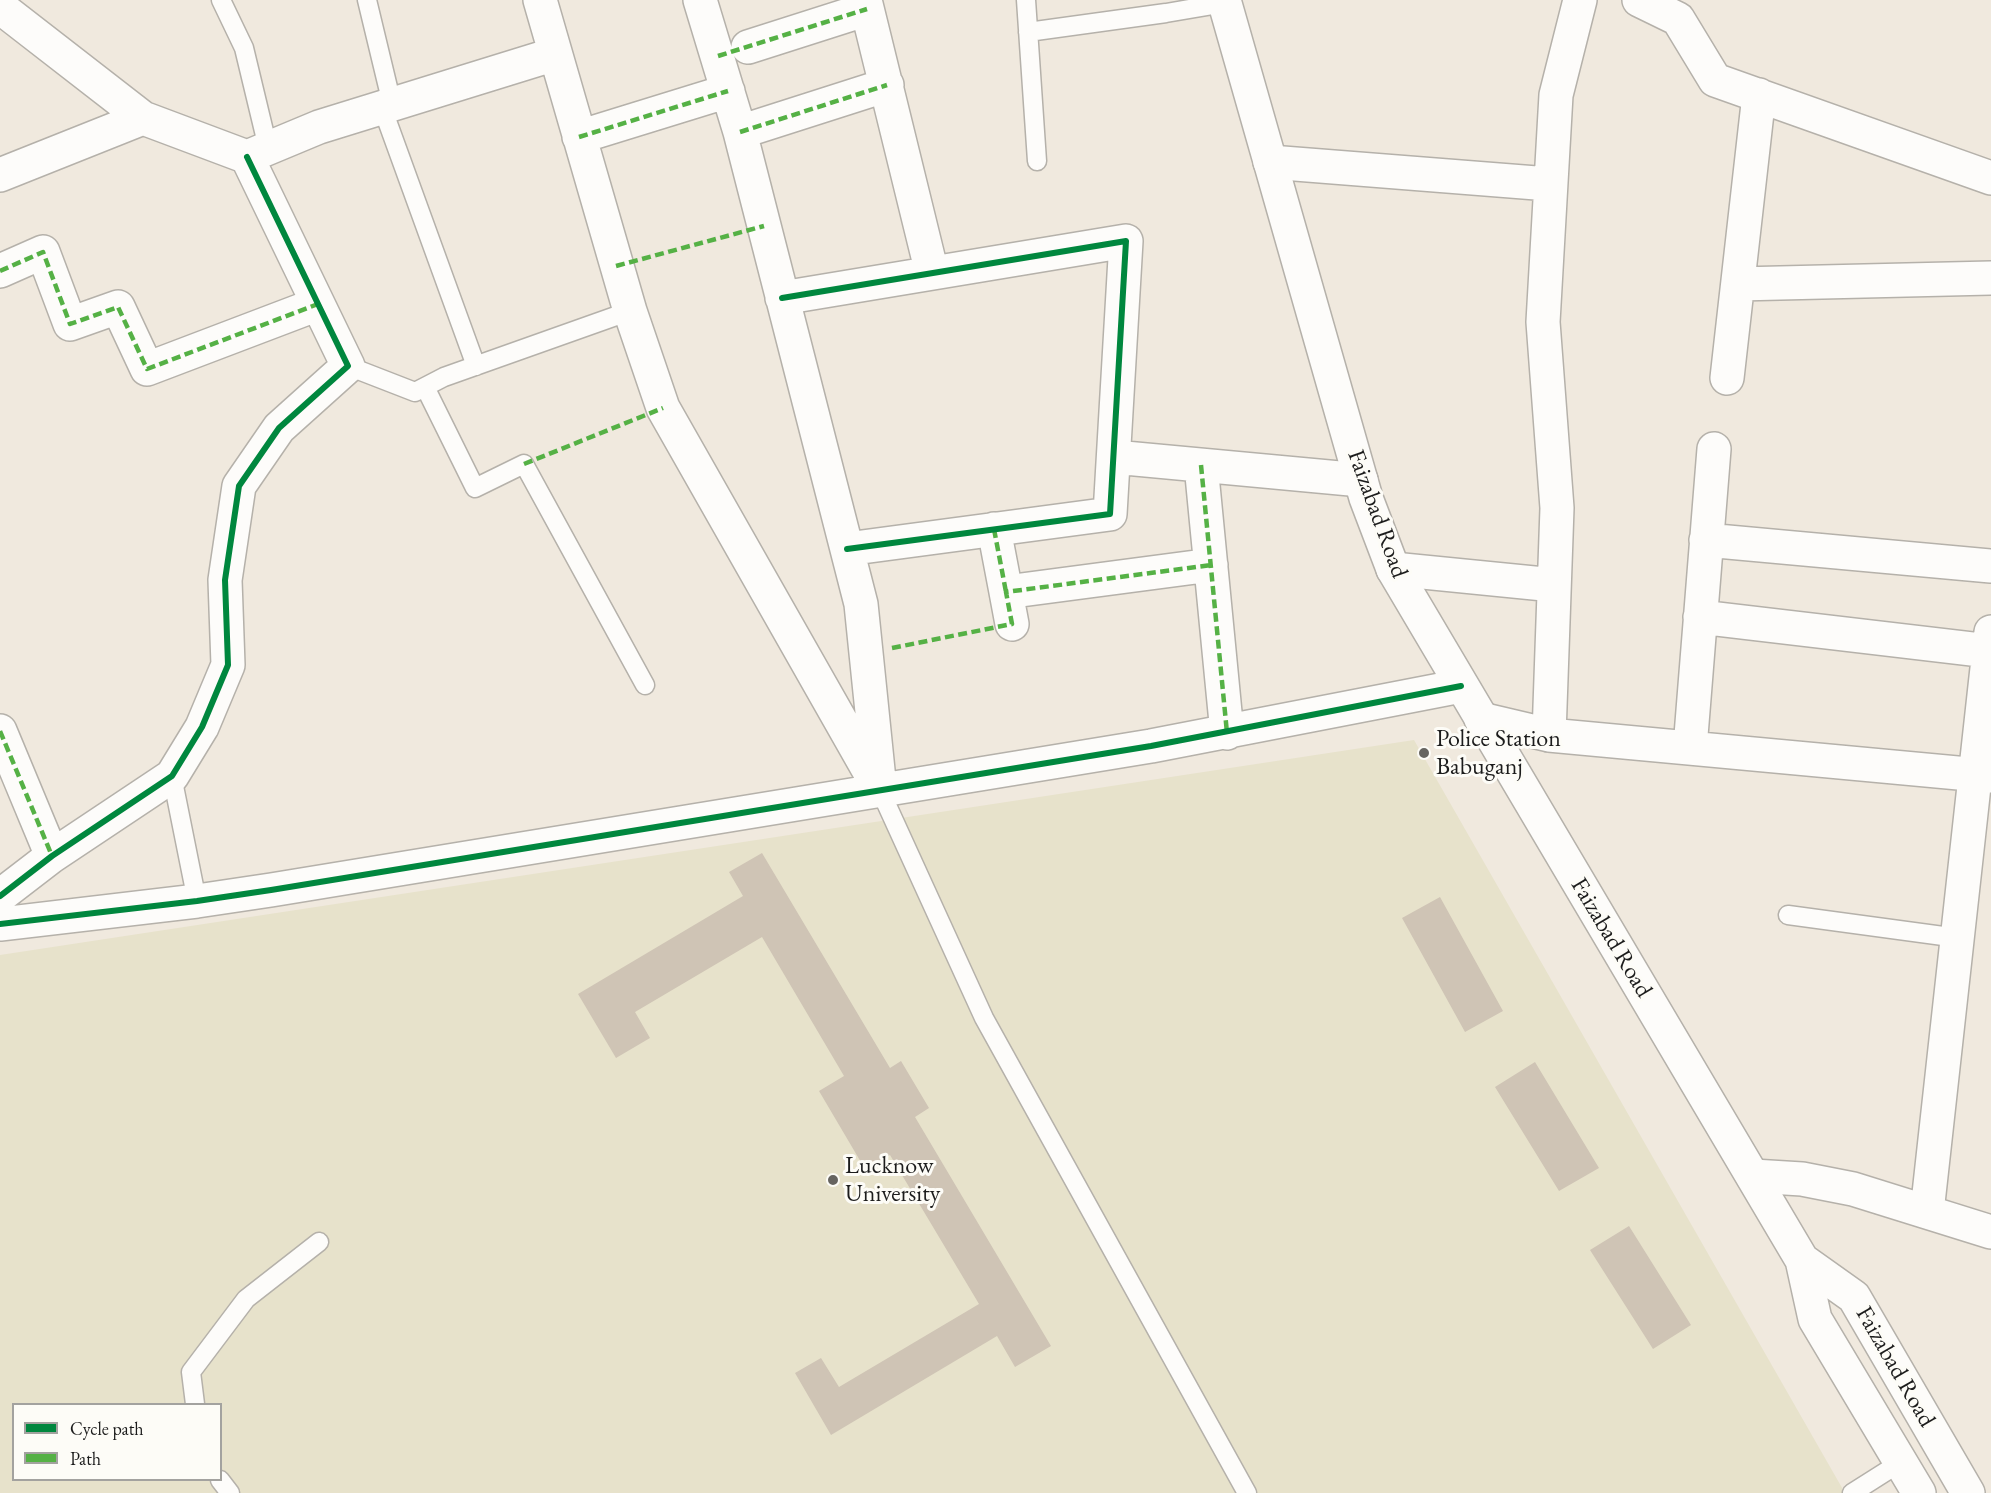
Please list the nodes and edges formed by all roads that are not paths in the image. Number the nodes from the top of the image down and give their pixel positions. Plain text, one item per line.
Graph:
1 (221, 0) edge
2 (367, 0) edge
3 (540, 0) edge
4 (700, 0) edge
5 (1026, 0) edge
6 (1580, 0) edge
7 (1639, 0) edge
8 (1225, 1) edge
9 (866, 4) edge
10 (0, 7) edge
11 (1028, 32) junction
12 (748, 47) dead end
13 (555, 54) junction
14 (886, 85) junction
15 (728, 91) junction
16 (1760, 95) junction
17 (387, 106) junction
18 (143, 118) junction
19 (740, 132) junction
20 (579, 137) junction
21 (257, 153) junction
22 (1037, 161) dead end
23 (1270, 162) junction
24 (0, 175) edge
25 (1991, 177) edge
26 (1550, 184) junction
27 (0, 271) edge
28 (932, 273) junction
29 (1991, 279) edge
30 (1738, 284) junction
31 (782, 298) junction
32 (318, 304) junction
33 (630, 311) junction
34 (348, 366) junction
35 (476, 366) junction
36 (1727, 378) dead end
37 (425, 387) junction
38 (1714, 448) dead end
39 (1114, 457) junction
40 (1201, 465) junction
41 (1361, 480) junction
42 (994, 529) junction
43 (1706, 540) junction
44 (847, 549) junction
45 (1211, 565) junction
46 (1991, 566) edge
47 (1393, 569) junction
48 (1554, 585) junction
49 (1006, 592) junction
50 (1700, 617) junction
51 (1012, 624) dead end
52 (1990, 641) edge
53 (645, 685) dead end
54 (1461, 686) junction
55 (1481, 719) junction
56 (0, 730) edge
57 (1227, 733) junction
58 (1549, 735) junction
59 (1690, 748) junction
60 (1983, 775) edge
61 (172, 776) junction
62 (880, 790) junction
63 (52, 856) junction
64 (0, 896) edge
65 (197, 901) junction
66 (1788, 915) dead end
67 (0, 924) edge
68 (1958, 938) junction
69 (1753, 1176) junction
70 (1927, 1212) junction
71 (1991, 1232) edge
72 (319, 1242) dead end
73 (1802, 1260) junction
74 (195, 1403) edge
75 (1901, 1462) junction
76 (1247, 1493) edge
77 (1852, 1493) edge
78 (1919, 1493) edge
79 (1968, 1493) edge

1 - 21 lane
2 - 17 lane
3 - 13 street
4 - 15 street
5 - 11 lane
6 - 26 street
7 - 16 street
8 - 11 lane
8 - 23 street, Faizabad Road
9 - 12 street
9 - 14 street
10 - 18 street
11 - 22 lane
13 - 17 street
13 - 20 street
14 - 19 street
14 - 28 street
15 - 19 street
15 - 20 street
16 - 25 street
16 - 30 street
17 - 21 street
17 - 35 lane
18 - 21 street
18 - 24 street
19 - 31 street
20 - 33 street
21 - 32 street
23 - 26 street
23 - 41 street, Faizabad Road
26 - 48 street
27 - 32 street
28 - 31 street
28 - 39 street
29 - 30 street
30 - 36 street
31 - 44 street
32 - 34 street
33 - 35 lane
33 - 62 street
34 - 37 lane
34 - 61 street
35 - 37 lane
37 - 53 lane
38 - 43 street
39 - 40 street
39 - 42 street
40 - 41 street
40 - 45 street
41 - 47 street, Faizabad Road
42 - 44 street
42 - 49 street
43 - 46 street
43 - 50 street
44 - 62 street
45 - 49 street
45 - 57 street
47 - 48 street
47 - 54 street, Faizabad Road
48 - 58 street
49 - 51 street
50 - 52 street
50 - 59 street
52 - 60 street
54 - 55 street, Faizabad Road
54 - 57 street
55 - 58 street
55 - 69 street, Faizabad Road
56 - 63 street
57 - 62 street
58 - 59 street
59 - 60 street
60 - 68 street
61 - 63 street
61 - 65 lane
62 - 65 street
62 - 76 lane
63 - 64 street
65 - 67 street
66 - 68 lane
68 - 70 street
69 - 70 street
69 - 73 street, Faizabad Road
70 - 71 street
72 - 74 lane
73 - 75 street, Faizabad Road
73 - 79 street, Faizabad Road
75 - 77 lane
75 - 78 street, Faizabad Road

